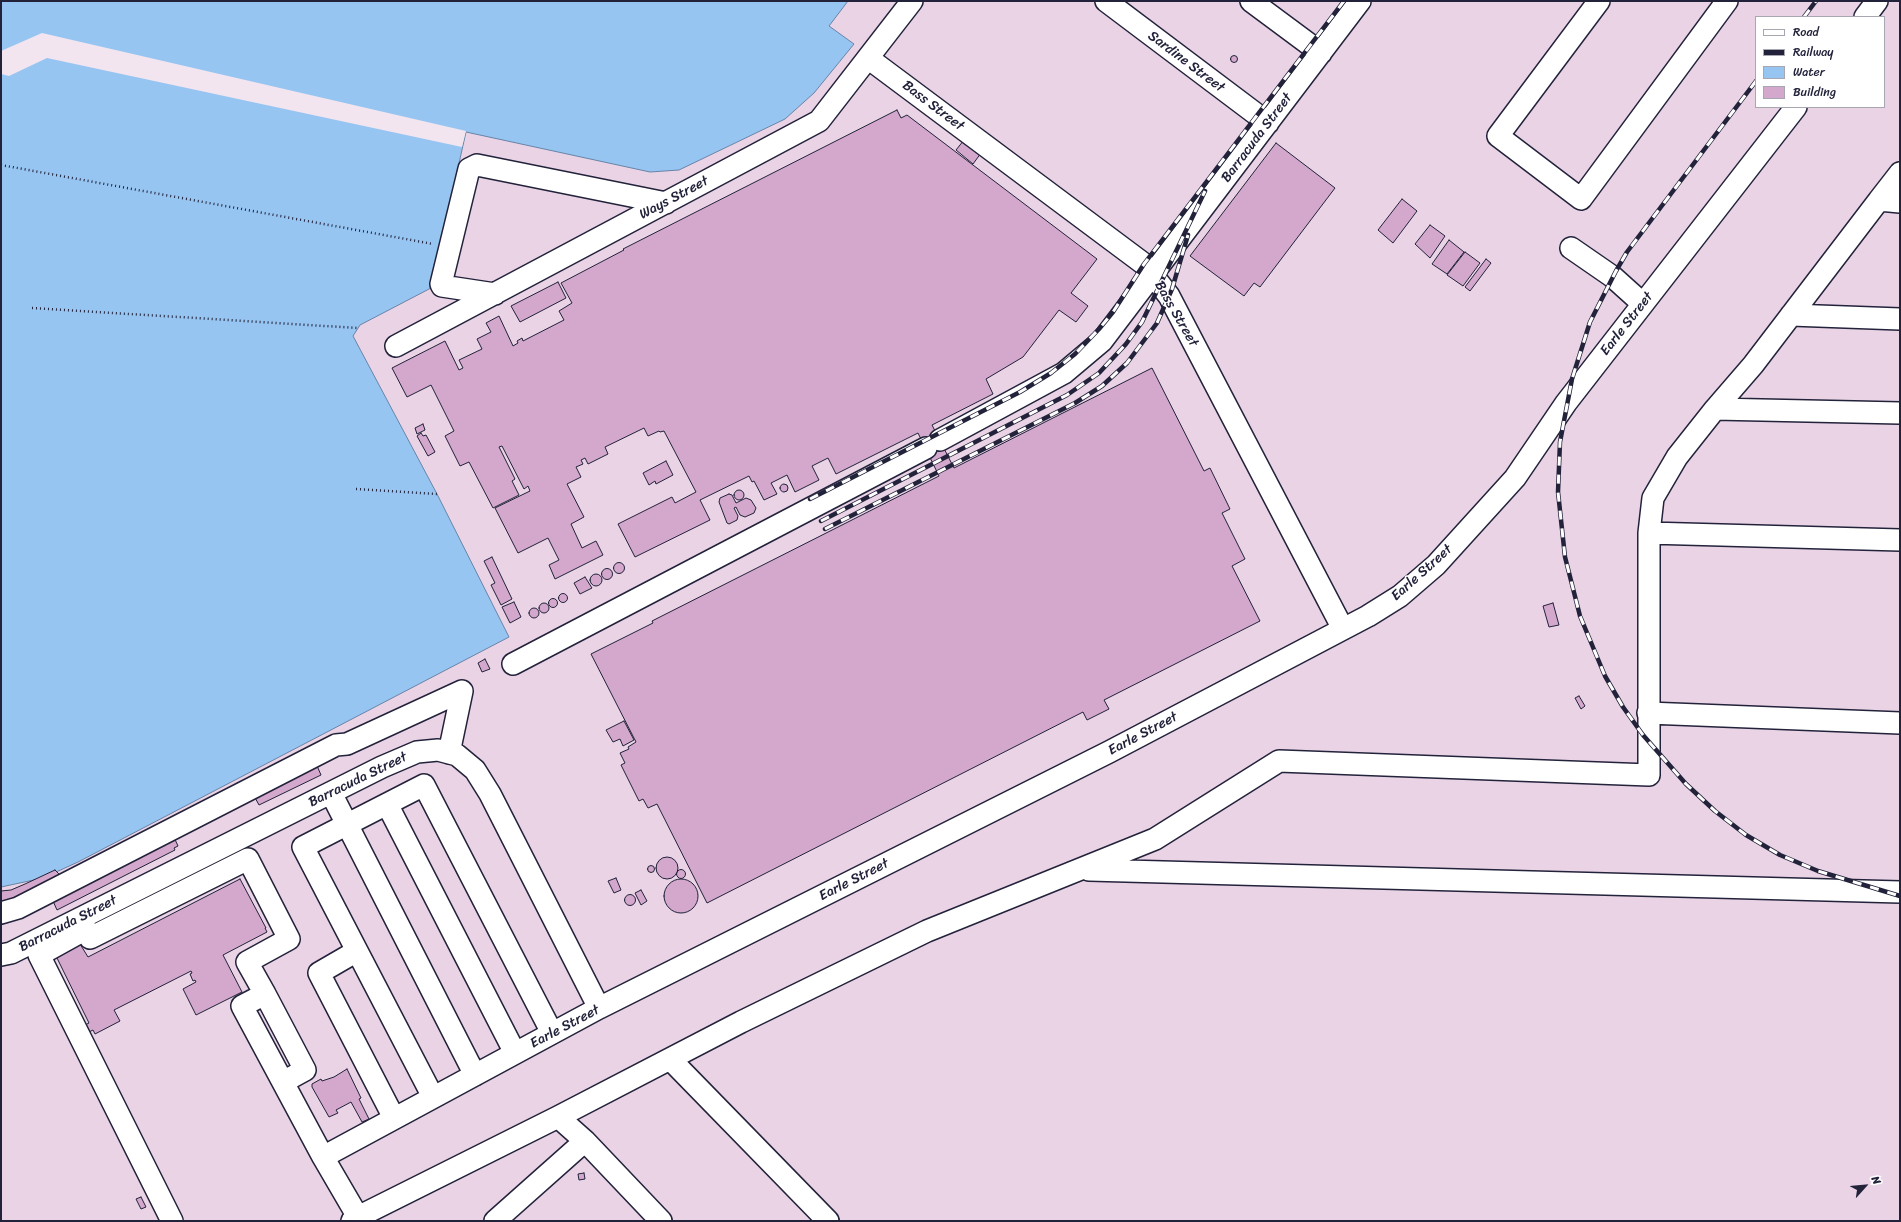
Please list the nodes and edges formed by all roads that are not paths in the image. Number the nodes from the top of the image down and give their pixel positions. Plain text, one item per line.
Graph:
1 (912, 1) edge
2 (1106, 1) edge
3 (1251, 1) edge
4 (1360, 1) edge
5 (1600, 1) edge
6 (1727, 1) edge
7 (1877, 1) edge
8 (1866, 16) edge
9 (1321, 53) junction
10 (868, 58) junction
11 (1795, 108) edge
12 (1268, 123) junction
13 (1900, 173) edge
14 (1880, 200) junction
15 (1900, 202) edge
16 (666, 203) junction
17 (1572, 248) dead end
18 (1152, 274) junction
19 (495, 294) junction
20 (1643, 304) junction
21 (1791, 316) junction
22 (1900, 319) edge
23 (396, 346) dead end
24 (1715, 410) junction
25 (1900, 413) edge
26 (1649, 533) junction
27 (1900, 540) edge
28 (1343, 629) junction
29 (512, 664) dead end
30 (1648, 713) junction
31 (1900, 723) edge
32 (449, 753) junction
33 (331, 793) junction
34 (387, 804) junction
35 (347, 824) junction
36 (1080, 869) junction
37 (1900, 892) edge
38 (1, 913) edge
39 (357, 951) junction
40 (1, 955) edge
41 (599, 1008) junction
42 (552, 1034) junction
43 (515, 1053) junction
44 (670, 1059) junction
45 (475, 1075) junction
46 (433, 1097) junction
47 (558, 1117) junction
48 (394, 1118) junction
49 (585, 1141) junction
50 (323, 1157) junction
51 (355, 1219) edge
52 (172, 1221) edge
53 (495, 1221) edge
54 (661, 1221) edge
55 (828, 1221) edge

1 - 10 street, Ways Street
2 - 12 street, Sardine Street
3 - 9 street
4 - 9 street, Barracuda Street
5 - 6 street
7 - 8 street
9 - 12 street, Barracuda Street
10 - 16 street, Ways Street
10 - 18 street, Bass Street
11 - 20 street, Earle Street
12 - 18 street, Barracuda Street
13 - 14 street
14 - 15 street
14 - 21 street
16 - 19 street, Ways Street
16 - 19 street
17 - 20 street
18 - 28 street, Bass Street
18 - 29 street, Barracuda Street
19 - 23 street, Ways Street
20 - 28 street, Earle Street
21 - 22 street
21 - 24 street
24 - 25 street
24 - 26 street
26 - 27 street
26 - 30 street
28 - 41 street, Earle Street
30 - 31 street
30 - 36 street
32 - 33 street, Barracuda Street
32 - 38 street
32 - 41 street, Barracuda Street
33 - 35 street
33 - 40 street, Barracuda Street
34 - 35 street
34 - 42 street
34 - 43 street
35 - 39 street
35 - 45 street
36 - 37 street
36 - 44 street
39 - 46 street
39 - 48 street
41 - 42 street, Earle Street
42 - 43 street, Earle Street
43 - 45 street, Earle Street
44 - 47 street
44 - 55 street
45 - 46 street, Earle Street
46 - 48 street, Earle Street
47 - 49 street
47 - 51 street
48 - 50 street, Earle Street
49 - 53 street
49 - 54 street
50 - 51 street
50 - 52 street

